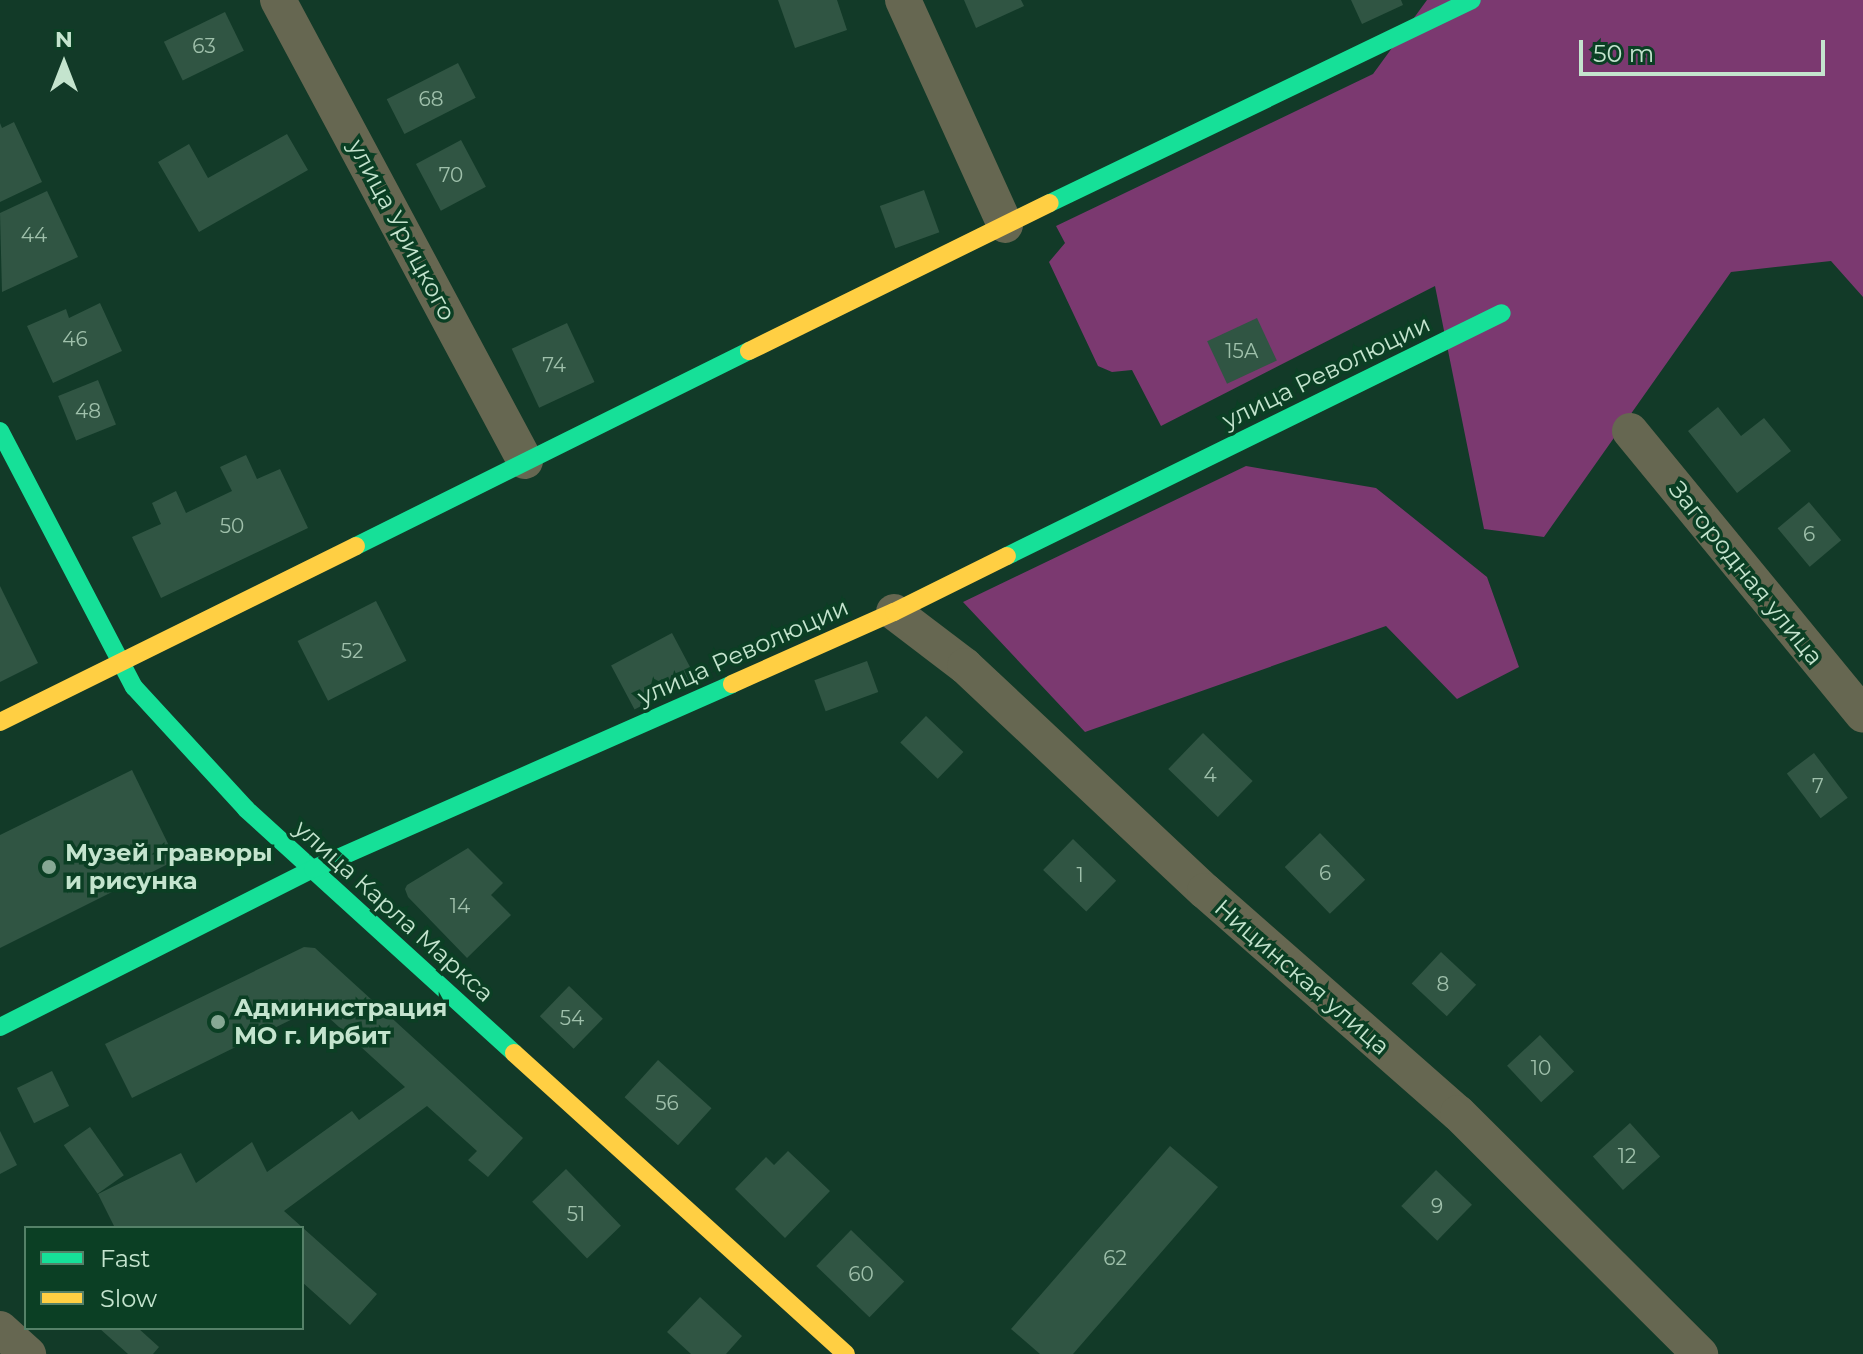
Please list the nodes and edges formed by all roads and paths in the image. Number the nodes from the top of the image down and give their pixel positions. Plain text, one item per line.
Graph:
1 (278, 0) edge
2 (903, 0) edge
3 (1472, 0) edge
4 (1005, 225) junction
5 (1502, 313) dead end
6 (0, 431) edge
7 (1630, 431) dead end
8 (525, 461) junction
9 (894, 612) junction
10 (118, 661) junction
11 (1863, 715) edge
12 (0, 722) edge
13 (313, 869) junction
14 (0, 1027) edge
15 (0, 1329) edge
16 (28, 1354) edge
17 (846, 1354) edge
18 (1700, 1354) edge

1 - 8 street, улица Урицкого
2 - 4 street
3 - 4 street
4 - 8 street
5 - 9 street, улица Революции
6 - 10 street, улица Карла Маркса
7 - 11 street, Загородная улица
8 - 10 street
9 - 13 street, улица Революции
9 - 18 street, Ницинская улица
10 - 12 street
10 - 13 street, улица Карла Маркса
13 - 14 street, улица Революции
13 - 17 street, улица Карла Маркса
15 - 16 street

